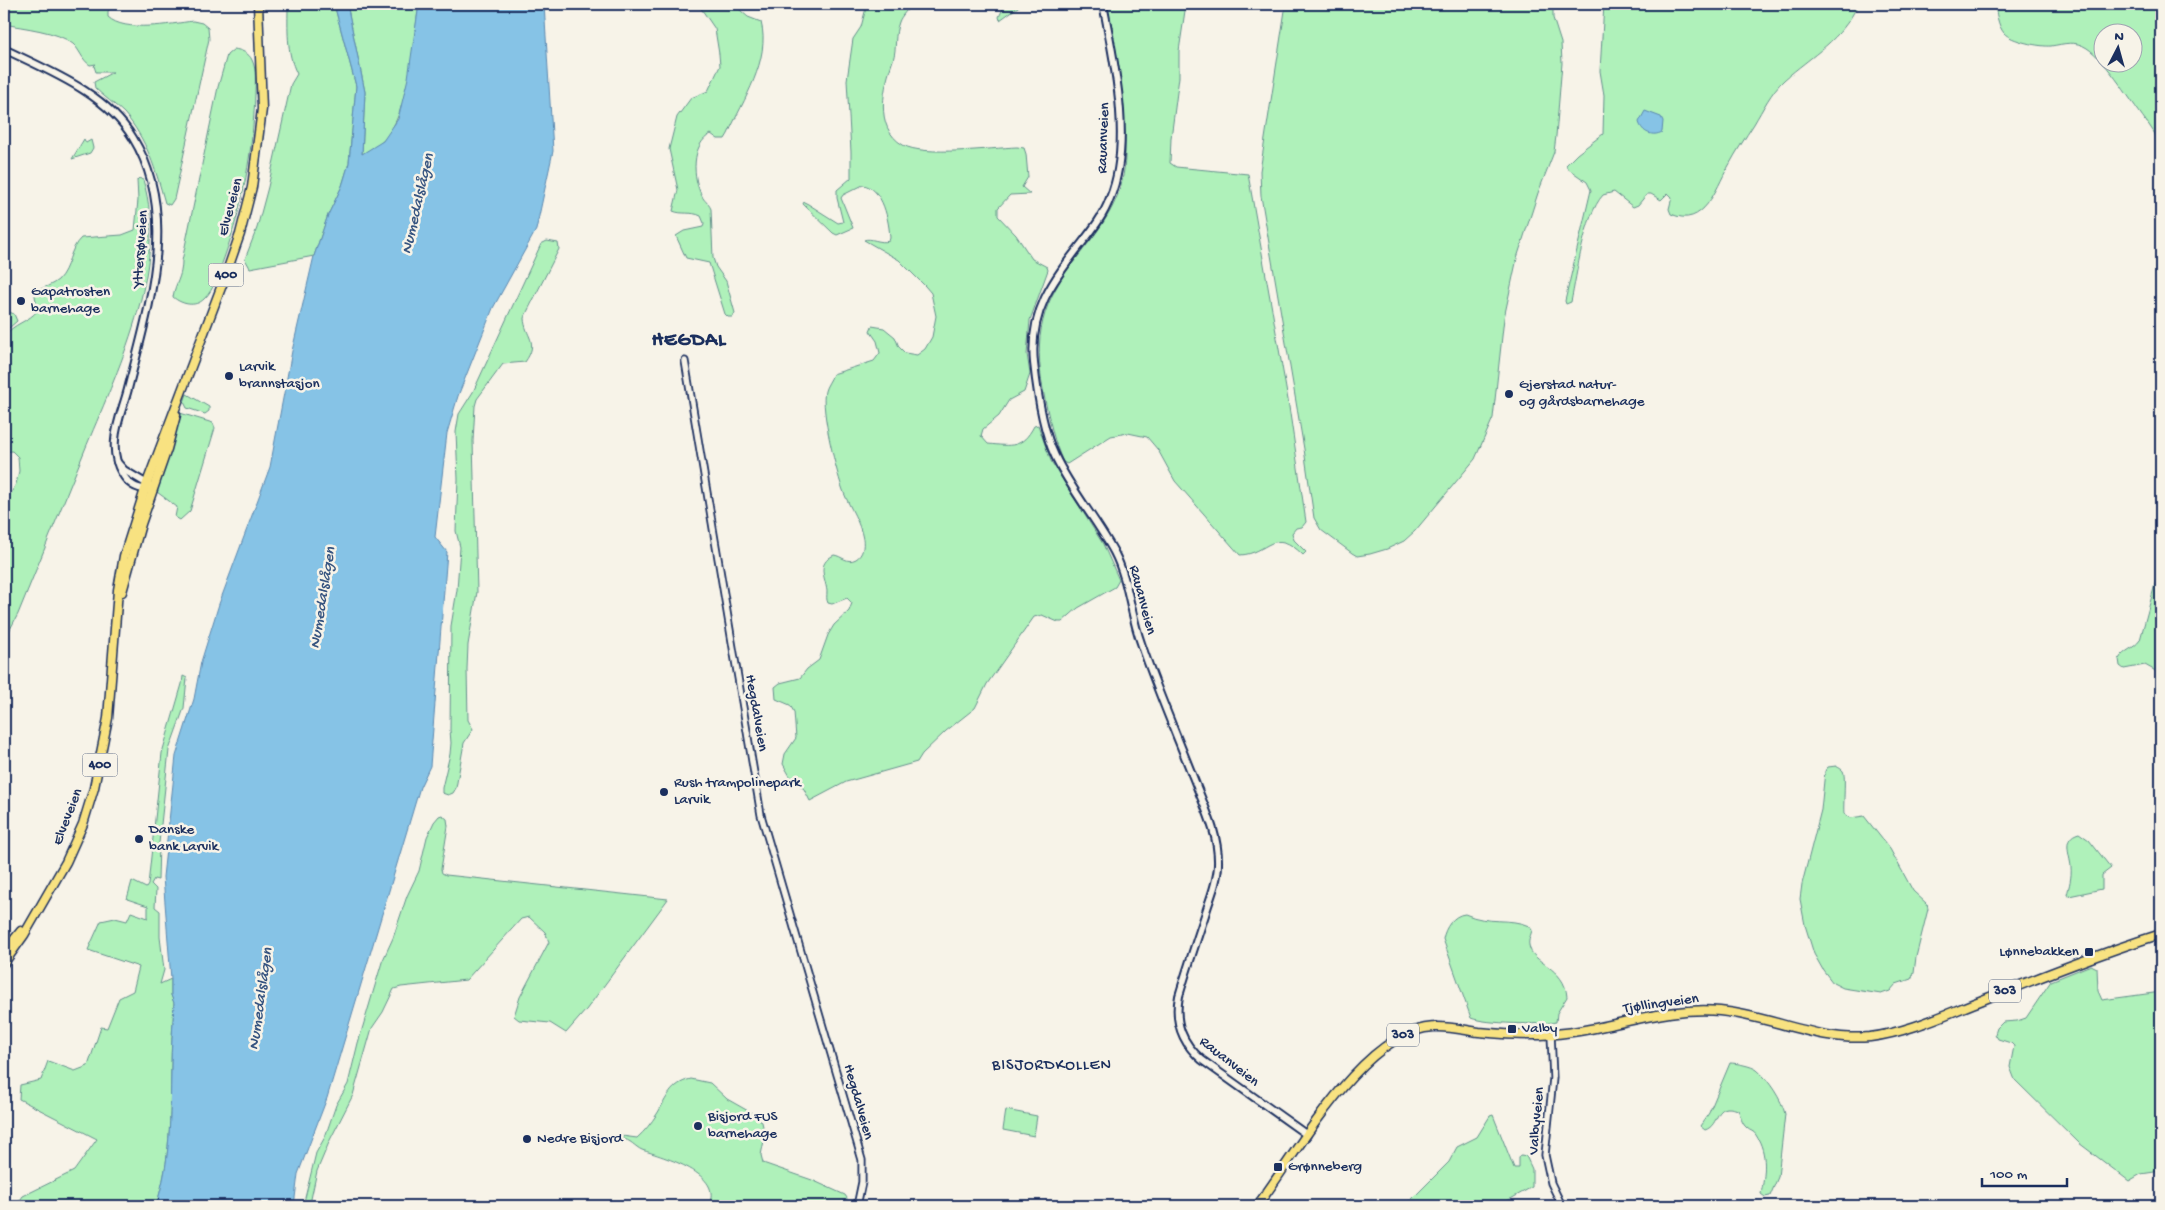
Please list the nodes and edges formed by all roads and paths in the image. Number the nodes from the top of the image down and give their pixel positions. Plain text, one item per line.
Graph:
1 (258, 4) edge
2 (1103, 4) edge
3 (4, 49) edge
4 (686, 361) dead end
5 (148, 487) junction
6 (40, 908) junction
7 (2161, 934) edge
8 (4, 952) edge
9 (4, 963) edge
10 (1551, 1035) junction
11 (1307, 1135) junction
12 (857, 1206) edge
13 (1257, 1206) edge
14 (1562, 1206) edge

1 - 5 main road, Elveveien / 400
2 - 11 main road, Rauanveien
3 - 5 main road, Yttersøveien
4 - 12 street, Hegdalveien
5 - 6 main road, Elveveien / 400
6 - 8 main road, Elveveien / 400
6 - 9 main road, Elveveien / 400
7 - 10 main road, Tjøllingveien / 303
10 - 11 main road, Tjøllingveien / 303
10 - 14 street, Valbyveien
11 - 13 main road, Tjøllingveien / 303

